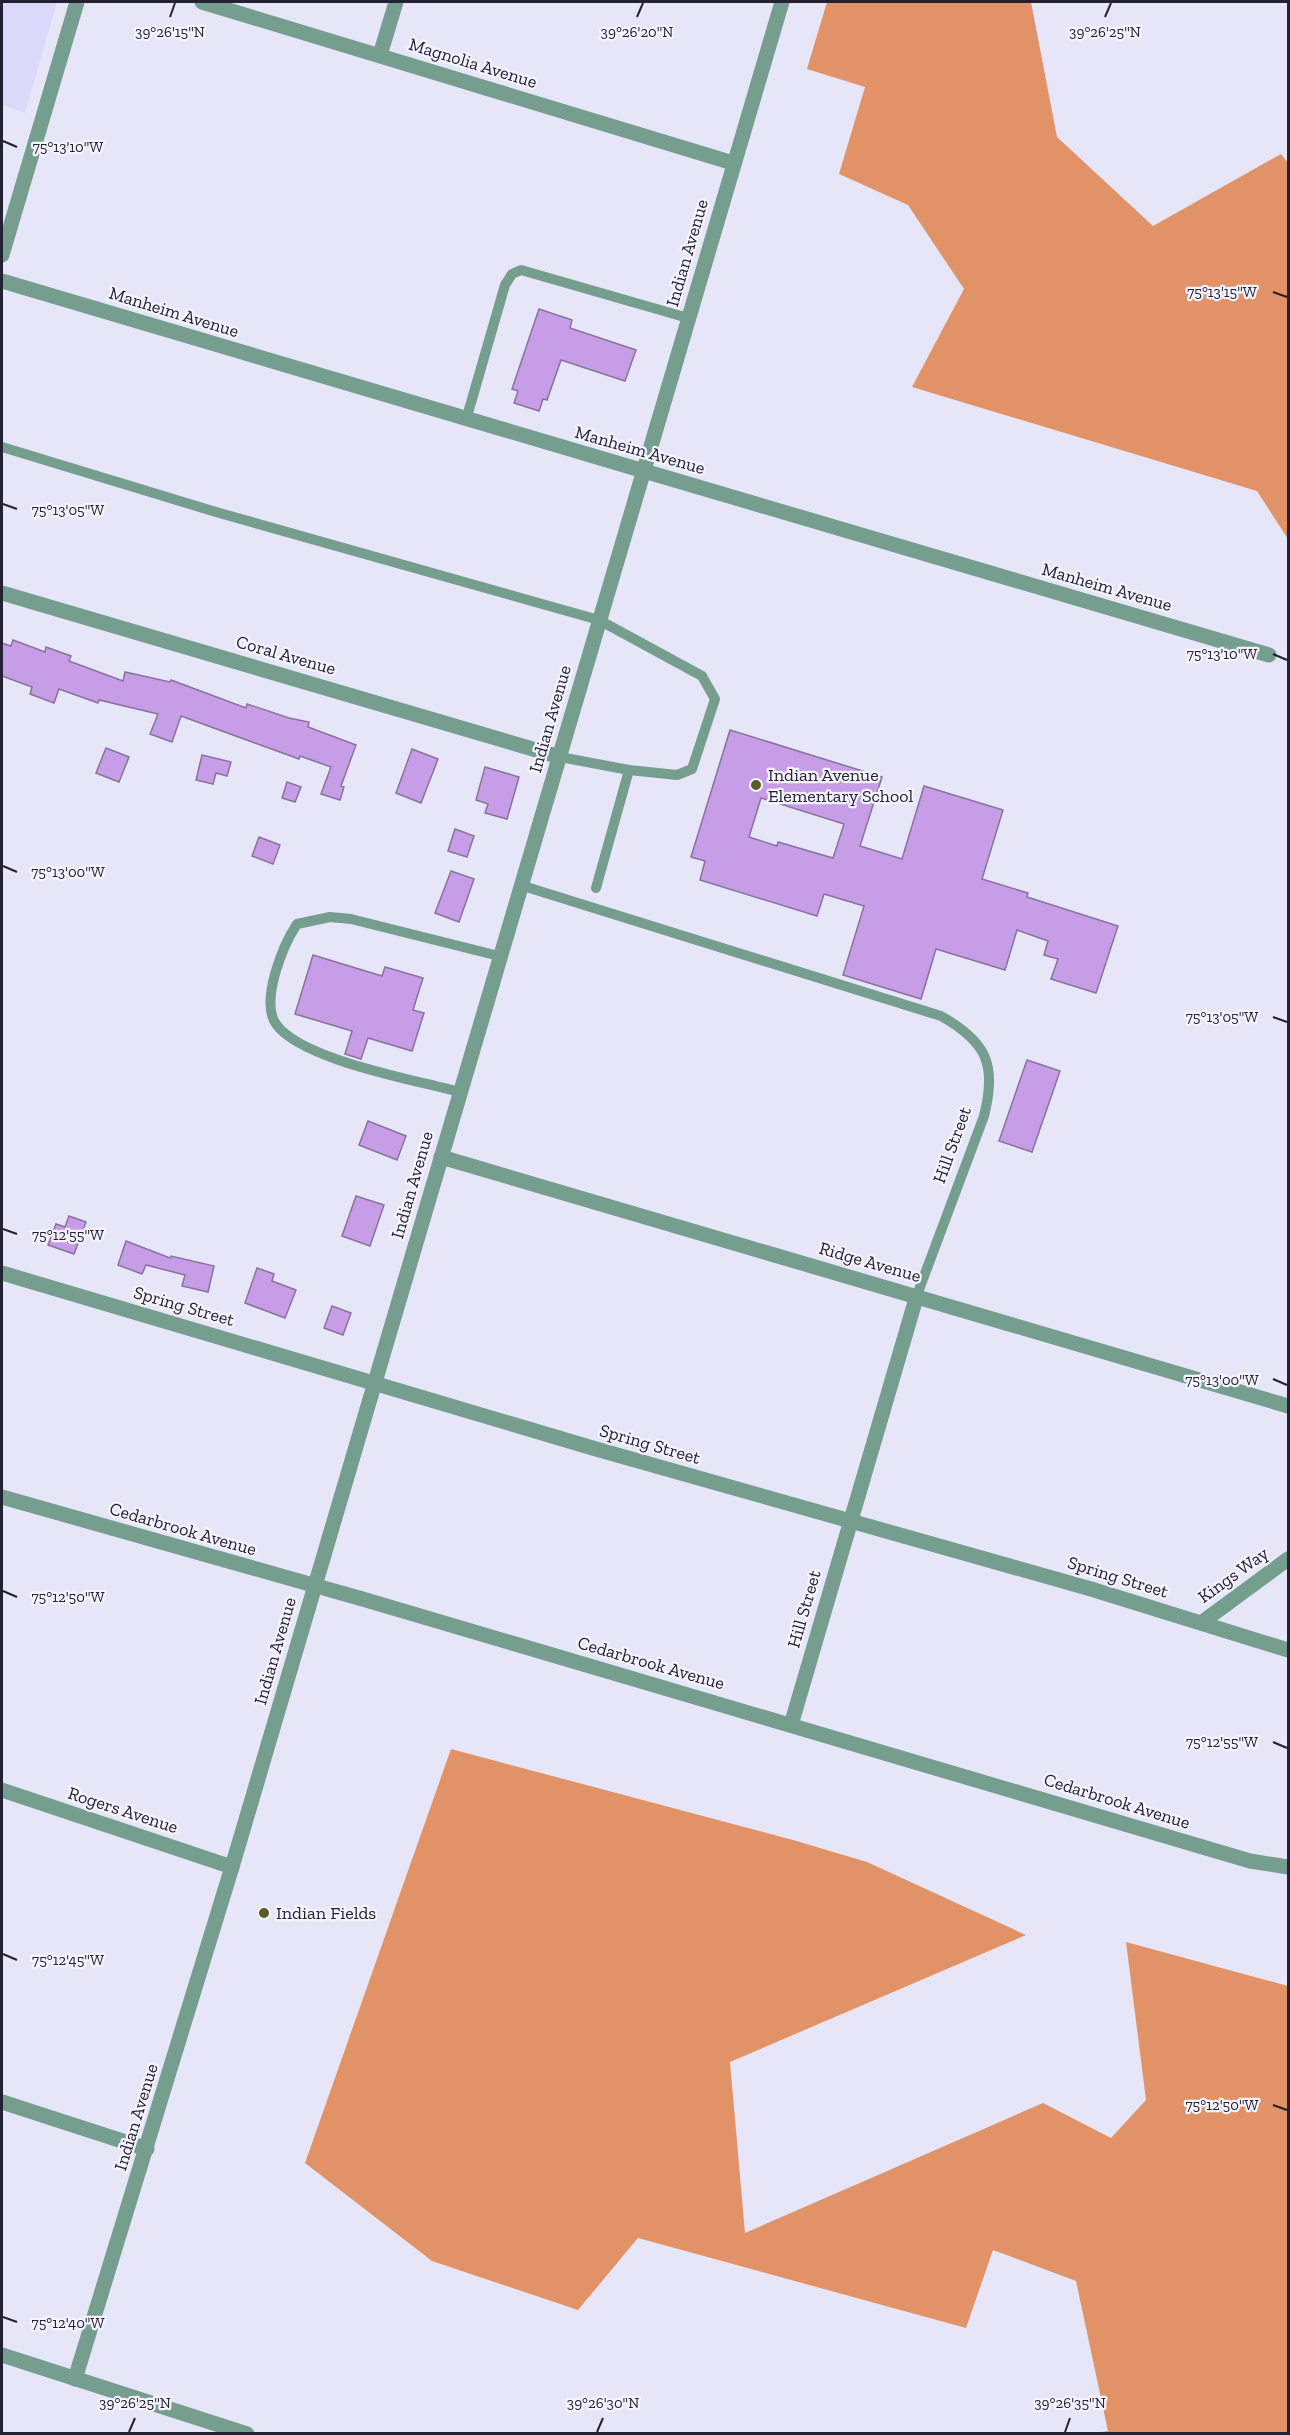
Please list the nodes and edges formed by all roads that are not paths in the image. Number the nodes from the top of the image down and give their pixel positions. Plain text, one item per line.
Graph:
1 (77, 2) edge
2 (202, 2) edge
3 (396, 2) edge
4 (782, 2) edge
5 (380, 55) junction
6 (734, 164) junction
7 (2, 255) edge
8 (2, 280) edge
9 (688, 318) junction
10 (466, 420) junction
11 (2, 447) edge
12 (644, 471) junction
13 (2, 592) edge
14 (599, 620) junction
15 (1269, 655) dead end
16 (560, 757) junction
17 (629, 770) junction
18 (520, 885) junction
19 (596, 888) dead end
20 (499, 956) junction
21 (459, 1092) junction
22 (441, 1157) junction
23 (2, 1273) edge
24 (916, 1295) junction
25 (374, 1383) junction
26 (1288, 1406) edge
27 (2, 1497) edge
28 (850, 1521) junction
29 (1288, 1559) edge
30 (315, 1587) junction
31 (1201, 1623) junction
32 (1288, 1650) edge
33 (791, 1725) junction
34 (2, 1790) edge
35 (232, 1867) junction
36 (1288, 1867) edge
37 (2, 2102) edge
38 (147, 2149) junction
39 (2, 2355) edge
40 (75, 2379) junction
41 (212, 2428) edge
42 (247, 2433) edge

1 - 7 street
2 - 5 street, Magnolia Avenue
3 - 5 street
4 - 6 street, Indian Avenue
5 - 6 street, Magnolia Avenue
6 - 9 street, Indian Avenue
8 - 10 street, Manheim Avenue
9 - 10 lane
9 - 12 street, Indian Avenue
10 - 12 street, Manheim Avenue
11 - 14 lane
12 - 14 street, Indian Avenue
12 - 15 street, Manheim Avenue
13 - 16 street, Coral Avenue
14 - 16 street, Indian Avenue
14 - 17 lane
16 - 17 lane
16 - 18 street, Indian Avenue
17 - 19 lane
18 - 20 street, Indian Avenue
18 - 24 lane, Hill Street
20 - 21 street, Indian Avenue
20 - 21 lane
21 - 22 street, Indian Avenue
22 - 24 street, Ridge Avenue
22 - 25 street, Indian Avenue
23 - 25 street, Spring Street
24 - 26 street, Ridge Avenue
24 - 28 street, Hill Street
25 - 28 street, Spring Street
25 - 30 street, Indian Avenue
27 - 30 street, Cedarbrook Avenue
28 - 31 street, Spring Street
28 - 33 street, Hill Street
29 - 31 street, Kings Way
30 - 33 street, Cedarbrook Avenue
30 - 35 street, Indian Avenue
31 - 32 street, Spring Street
33 - 36 street, Cedarbrook Avenue
34 - 35 street, Rogers Avenue
35 - 38 street, Indian Avenue
37 - 38 street
38 - 40 street, Indian Avenue
39 - 40 street
40 - 41 street
41 - 42 street

